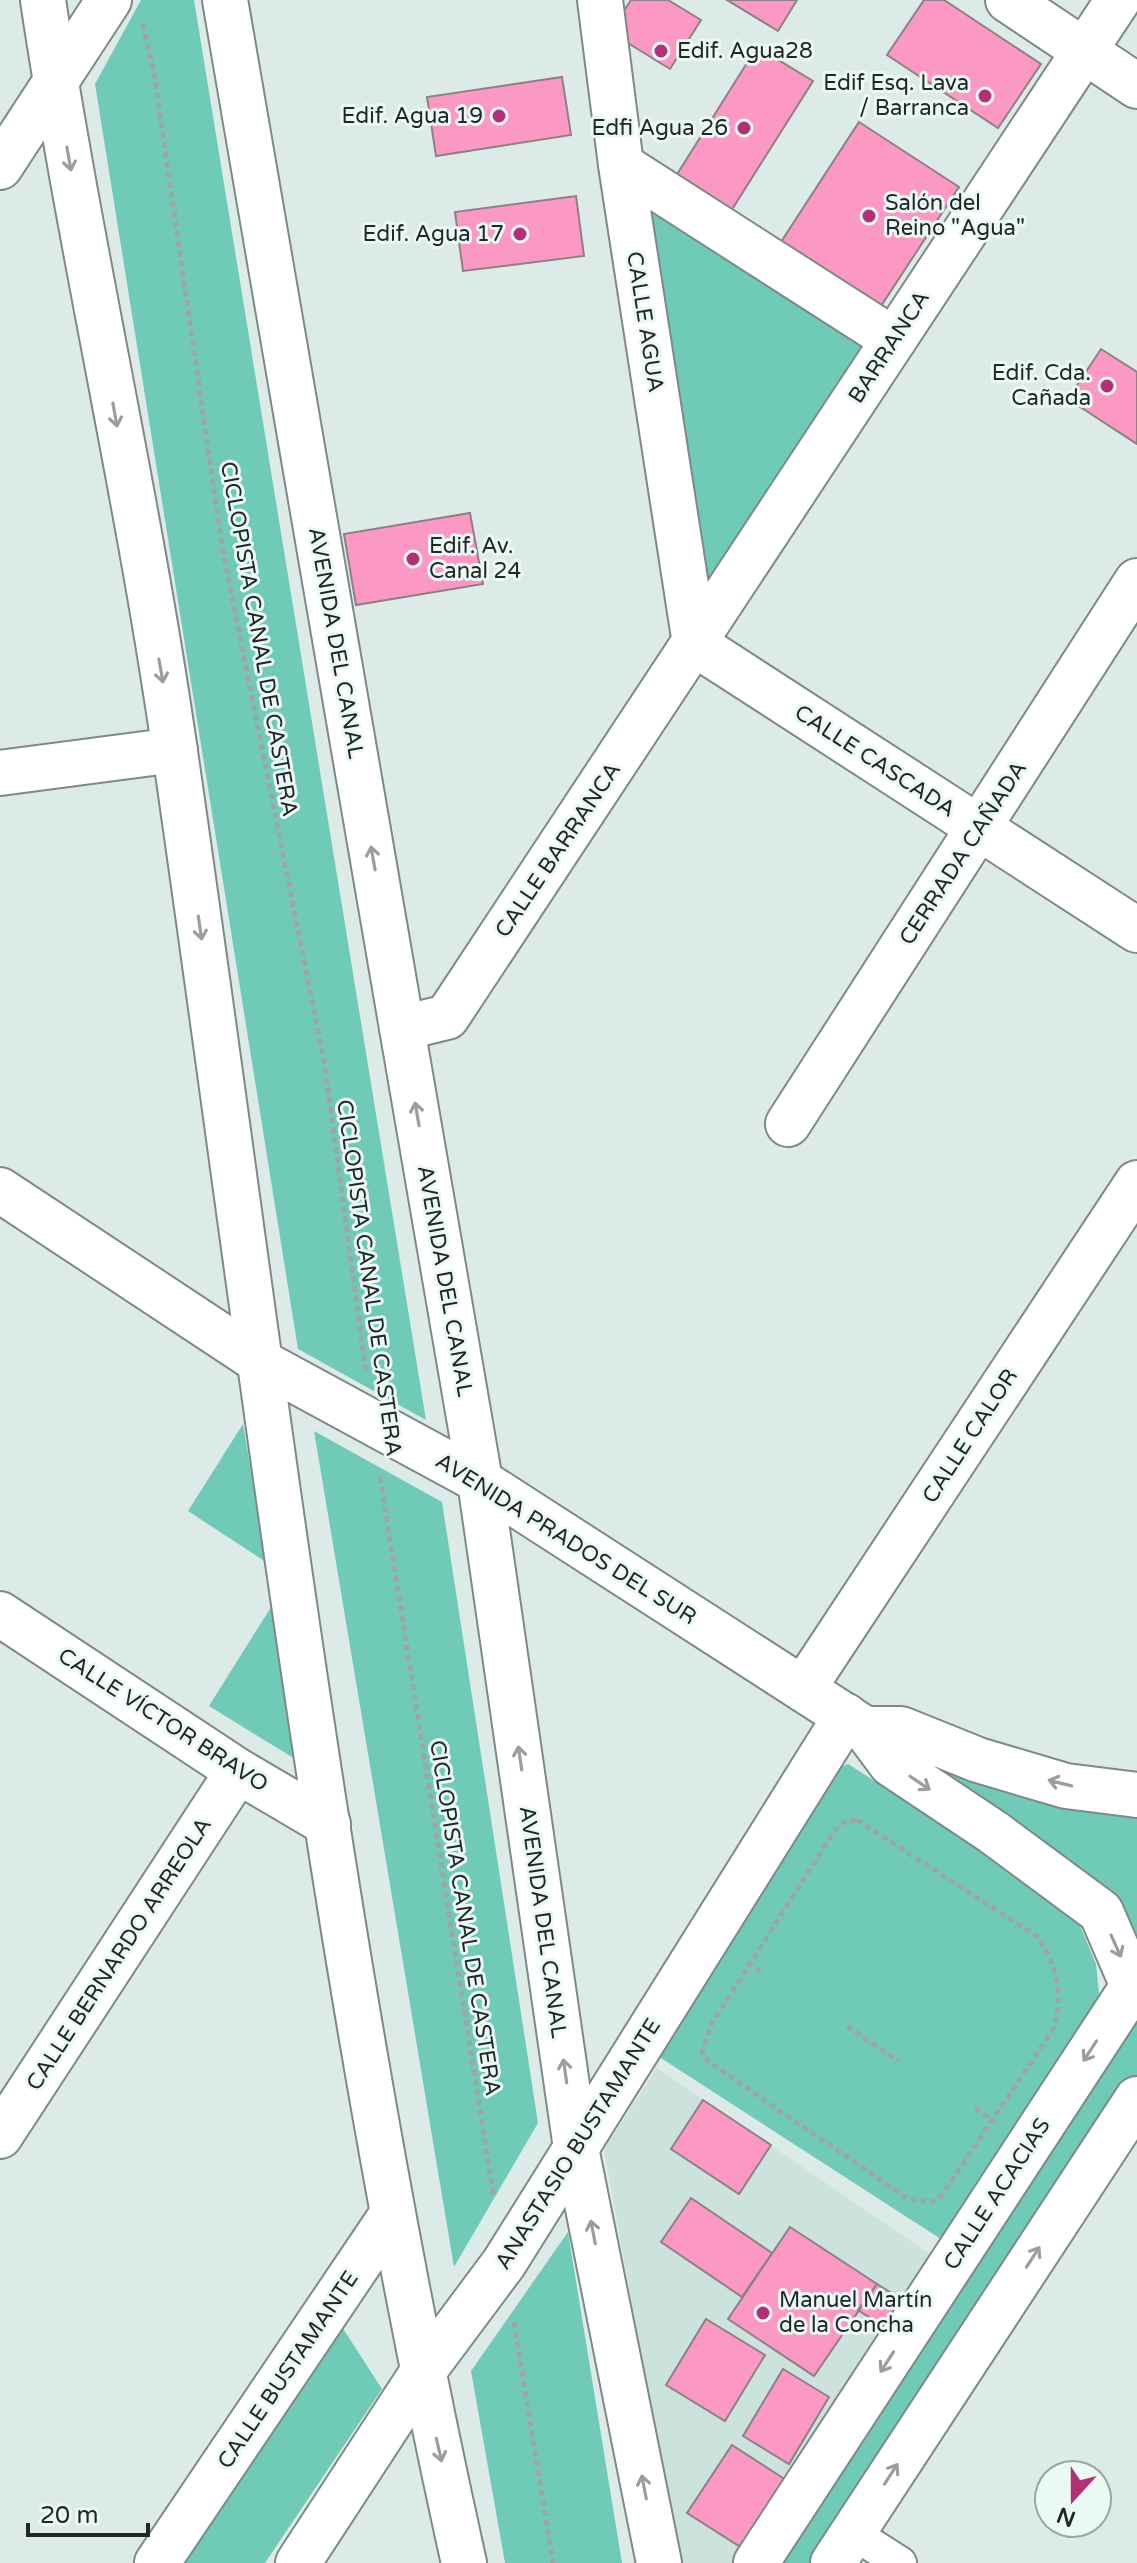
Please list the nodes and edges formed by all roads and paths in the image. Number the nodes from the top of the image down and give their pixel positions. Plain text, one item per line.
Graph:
1 (43, 0) edge
2 (225, 0) edge
3 (600, 0) edge
4 (1008, 0) edge
5 (1118, 0) edge
6 (125, 7) edge
7 (1083, 50) junction
8 (55, 83) junction
9 (1137, 86) edge
10 (621, 165) junction
11 (0, 167) edge
12 (894, 340) junction
13 (1137, 581) edge
14 (695, 644) junction
15 (175, 750) junction
16 (0, 773) edge
17 (979, 828) junction
18 (1137, 930) edge
19 (402, 1028) junction
20 (788, 1124) dead end
21 (1137, 1183) edge
22 (0, 1190) edge
23 (259, 1361) junction
24 (373, 1424) junction
25 (480, 1481) junction
26 (0, 1614) edge
27 (803, 1689) junction
28 (856, 1723) junction
29 (238, 1771) junction
30 (1137, 1795) edge
31 (328, 1824) junction
32 (741, 1959) dead end
33 (763, 1973) dead end
34 (1135, 1986) edge
35 (847, 2026) dead end
36 (898, 2061) dead end
37 (1137, 2099) edge
38 (0, 2136) edge
39 (576, 2148) junction
40 (908, 2199) joint
41 (495, 2202) dead end
42 (391, 2216) junction
43 (504, 2263) junction
44 (422, 2373) junction
45 (843, 2548) edge
46 (157, 2563) edge
47 (298, 2563) edge
48 (464, 2563) edge
49 (553, 2563) edge
50 (659, 2563) edge
51 (756, 2563) edge
52 (900, 2563) edge

1 - 8 street
19 -> 2 street, AVENIDA DEL CANAL
3 - 10 street, CALLE AGUA
4 - 7 street
5 - 7 street, BARRANCA
6 - 8 street
6 - 24 path, CICLOPISTA CANAL DE CASTERA
7 - 9 street
7 - 12 street, BARRANCA
8 - 11 street
8 -> 15 street
10 - 12 street
10 - 14 street, CALLE AGUA
12 - 14 street, BARRANCA
13 - 17 street, CERRADA CAÑADA
14 - 17 street, CALLE CASCADA
14 - 19 street, CALLE BARRANCA
15 - 16 street
15 -> 23 street
17 - 18 street, CALLE CASCADA
17 - 20 street, CERRADA CAÑADA
25 -> 19 street, AVENIDA DEL CANAL
21 - 27 street, CALLE CALOR
22 - 23 street, AVENIDA PRADOS DEL SUR
23 - 24 street, AVENIDA PRADOS DEL SUR
23 - 31 street
24 - 25 street, AVENIDA PRADOS DEL SUR
24 - 41 path, CICLOPISTA CANAL DE CASTERA
25 - 27 street, AVENIDA PRADOS DEL SUR
39 -> 25 street, AVENIDA DEL CANAL
26 - 29 street, CALLE VÍCTOR BRAVO
27 - 28 street, AVENIDA PRADOS DEL SUR
30 -> 28 street, AVENIDA PRADOS DEL SUR
28 -> 34 street, AVENIDA PRADOS DEL SUR
28 - 39 street, ANASTASIO BUSTAMANTE
29 - 31 street, CALLE VÍCTOR BRAVO
29 - 38 street, CALLE BERNARDO ARREOLA
31 - 42 street
32 - 33 path
34 -> 51 street, CALLE ACACIAS
35 - 36 path
45 -> 37 street
39 - 43 street, ANASTASIO BUSTAMANTE
50 -> 39 street, AVENIDA DEL CANAL
40 - 40 path
42 - 44 street
42 - 46 street, CALLE BUSTAMANTE
43 - 44 street, ANASTASIO BUSTAMANTE
43 - 49 path
44 - 47 street, ANASTASIO BUSTAMANTE
44 -> 48 street
45 - 52 street

